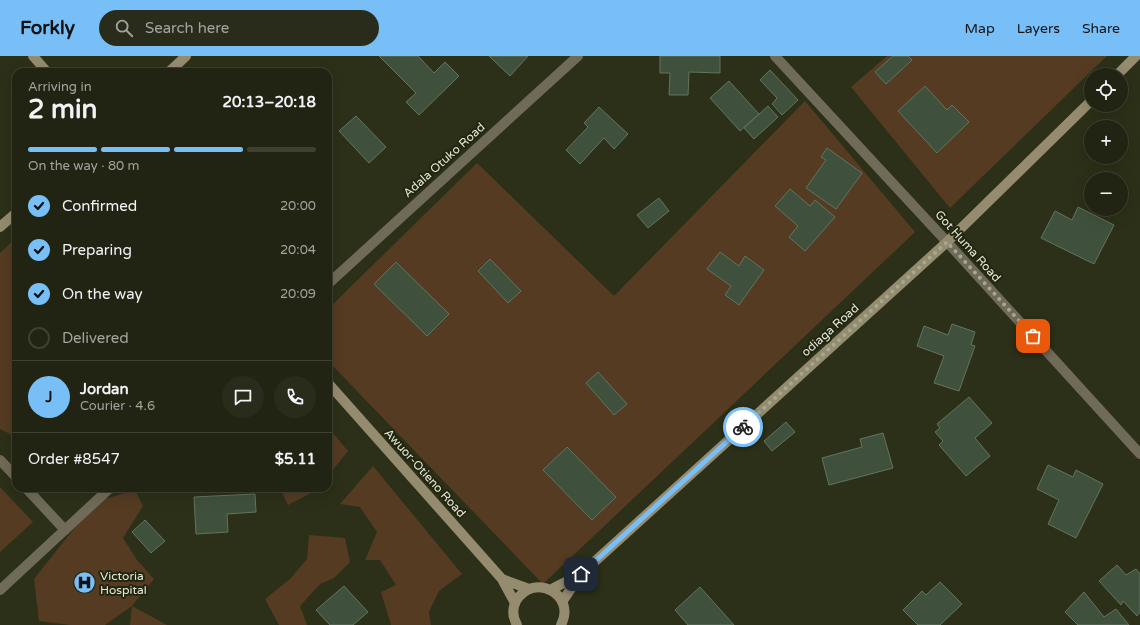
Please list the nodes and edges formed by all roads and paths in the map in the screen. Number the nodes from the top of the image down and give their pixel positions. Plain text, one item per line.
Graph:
1 (33, 56) edge
2 (186, 56) edge
3 (578, 56) edge
4 (775, 56) edge
5 (1136, 56) edge
6 (43, 68) edge
7 (173, 68) edge
8 (1124, 68) edge
9 (1084, 108) edge
10 (12, 216) edge
11 (0, 227) edge
12 (947, 242) junction
13 (332, 280) edge
14 (332, 388) edge
15 (1140, 454) edge
16 (0, 460) edge
17 (12, 473) edge
18 (30, 492) edge
19 (106, 492) edge
20 (65, 530) junction
21 (581, 574) junction
22 (502, 579) junction
23 (529, 589) junction
24 (0, 590) edge
25 (550, 590) junction
26 (562, 602) junction
27 (515, 603) junction
28 (515, 624) edge
29 (562, 624) edge

1 - 6 main road
2 - 7 main road
3 - 13 street, Adala Otuko Road
4 - 12 street, Got Huma Road
5 - 8 main road
9 - 12 main road, odiaga Road
10 - 11 main road
12 - 15 street, Got Huma Road
12 - 21 main road, odiaga Road
14 - 22 main road, Awuor-Otieno Road
16 - 17 street
18 - 20 street
19 - 20 street
20 - 24 street
21 - 25 main road
21 - 26 main road
22 - 23 main road, Awuor-Otieno Road
22 - 27 main road, Awuor-Otieno Road
23 - 25 main road, Awuor-Otieno Road
23 - 27 main road
25 - 26 main road
26 - 29 main road
27 - 28 main road, Awuor-Otieno Road

